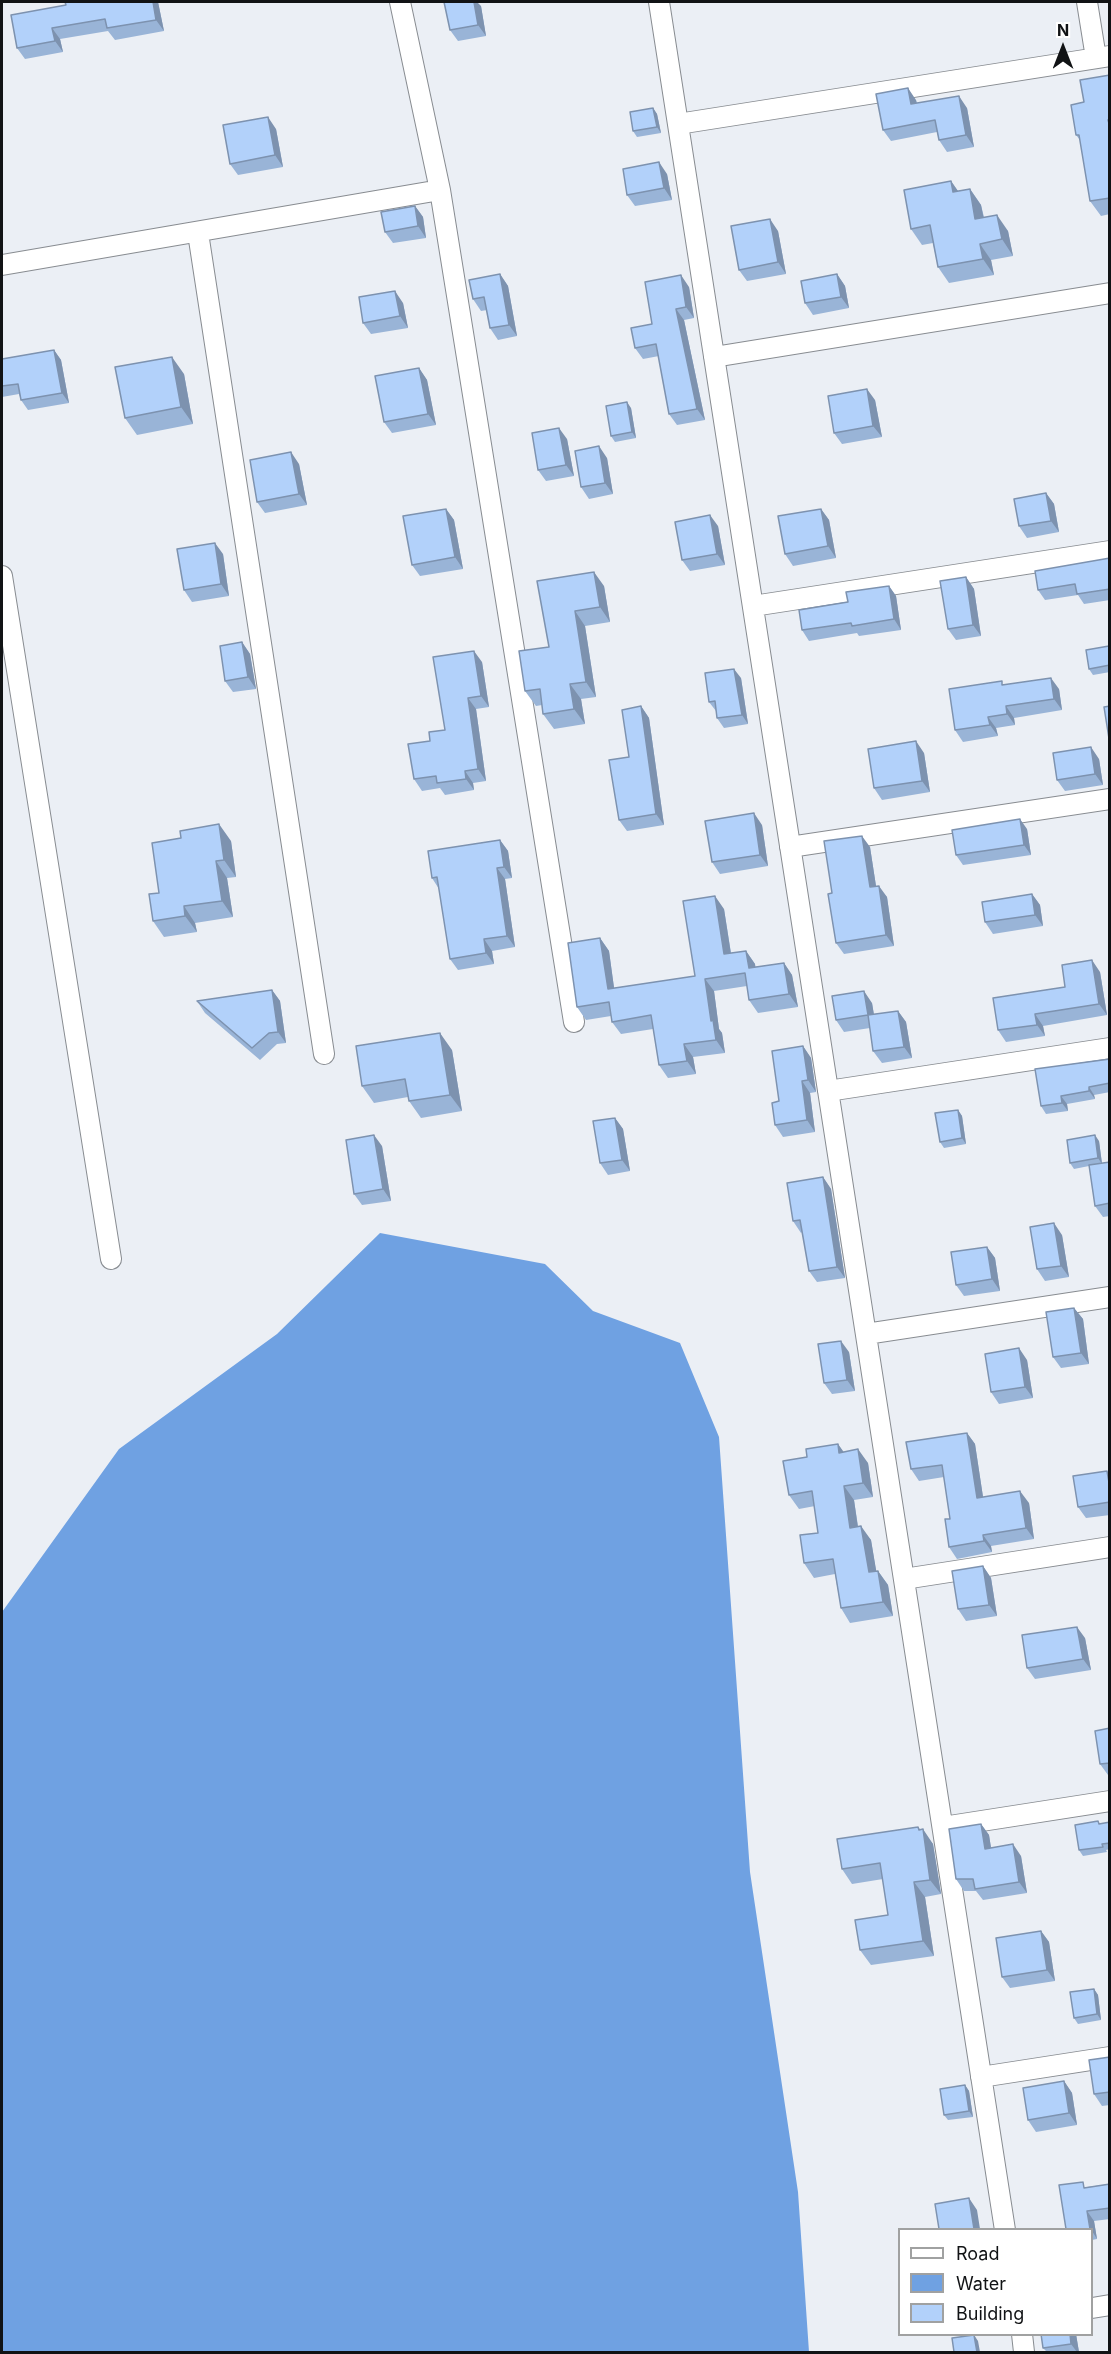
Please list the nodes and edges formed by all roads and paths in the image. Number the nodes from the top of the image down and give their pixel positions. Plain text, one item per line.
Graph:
1 (400, 2) edge
2 (659, 2) edge
3 (1087, 2) edge
4 (1103, 57) edge
5 (678, 124) junction
6 (441, 190) junction
7 (198, 233) junction
8 (2, 265) edge
9 (1110, 293) edge
10 (714, 357) junction
11 (1110, 551) edge
12 (2, 576) edge
13 (753, 606) junction
14 (1110, 799) edge
15 (790, 847) junction
16 (574, 1022) dead end
17 (1110, 1048) edge
18 (324, 1054) dead end
19 (828, 1091) junction
20 (111, 1259) dead end
21 (1110, 1297) edge
22 (866, 1334) junction
23 (1110, 1547) edge
24 (904, 1579) junction
25 (1110, 1801) edge
26 (943, 1827) junction
27 (1110, 2057) edge
28 (981, 2077) junction
29 (1005, 2228) edge
30 (1110, 2305) edge
31 (1093, 2308) edge
32 (1022, 2336) edge
33 (1024, 2352) edge

1 - 6 street
2 - 5 street
3 - 4 street
4 - 5 street
5 - 10 street
6 - 7 street
6 - 16 street
7 - 8 street
7 - 18 street
9 - 10 street
10 - 13 street
11 - 13 street
12 - 20 street
13 - 15 street
14 - 15 street
15 - 19 street
17 - 19 street
19 - 22 street
21 - 22 street
22 - 24 street
23 - 24 street
24 - 26 street
25 - 26 street
26 - 28 street
27 - 28 street
28 - 29 street
30 - 31 street
32 - 33 street

